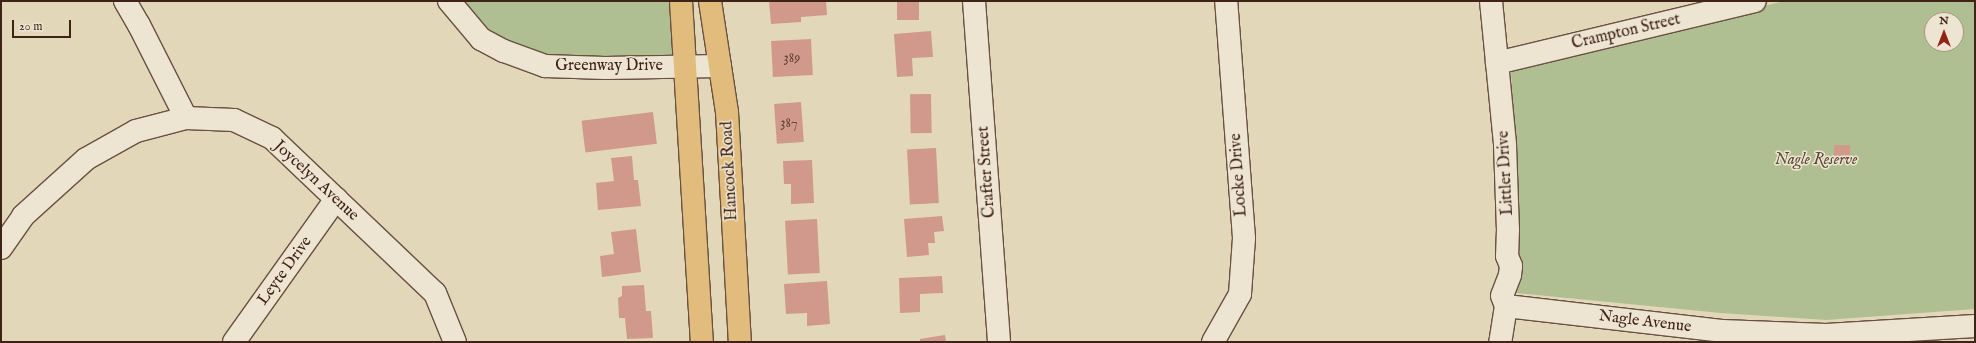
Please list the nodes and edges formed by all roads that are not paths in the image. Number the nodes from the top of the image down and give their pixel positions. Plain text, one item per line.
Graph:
1 (125, 1) edge
2 (448, 1) edge
3 (680, 1) edge
4 (710, 1) edge
5 (974, 1) edge
6 (1226, 1) edge
7 (1491, 1) edge
8 (1755, 1) edge
9 (1497, 63) junction
10 (720, 66) junction
11 (685, 67) junction
12 (186, 118) junction
13 (336, 199) junction
14 (1, 248) edge
15 (1506, 306) junction
16 (1975, 326) edge
17 (234, 342) edge
18 (455, 342) edge
19 (702, 342) edge
20 (740, 342) edge
21 (999, 342) edge
22 (1213, 342) edge
23 (1500, 342) edge

1 - 12 street
2 - 11 street, Greenway Drive
3 - 11 main road
4 - 10 main road, Hancock Road
5 - 21 street, Crafter Street
6 - 22 street, Locke Drive
7 - 9 street, Littler Drive
8 - 9 street, Crampton Street
9 - 15 street, Littler Drive
10 - 11 street, Greenway Drive
10 - 20 main road, Hancock Road
11 - 19 main road
12 - 13 street, Joycelyn Avenue
12 - 14 street, Joycelyn Avenue
13 - 17 street, Leyte Drive
13 - 18 street, Joycelyn Avenue
15 - 16 street, Nagle Avenue
15 - 23 street, Littler Drive

